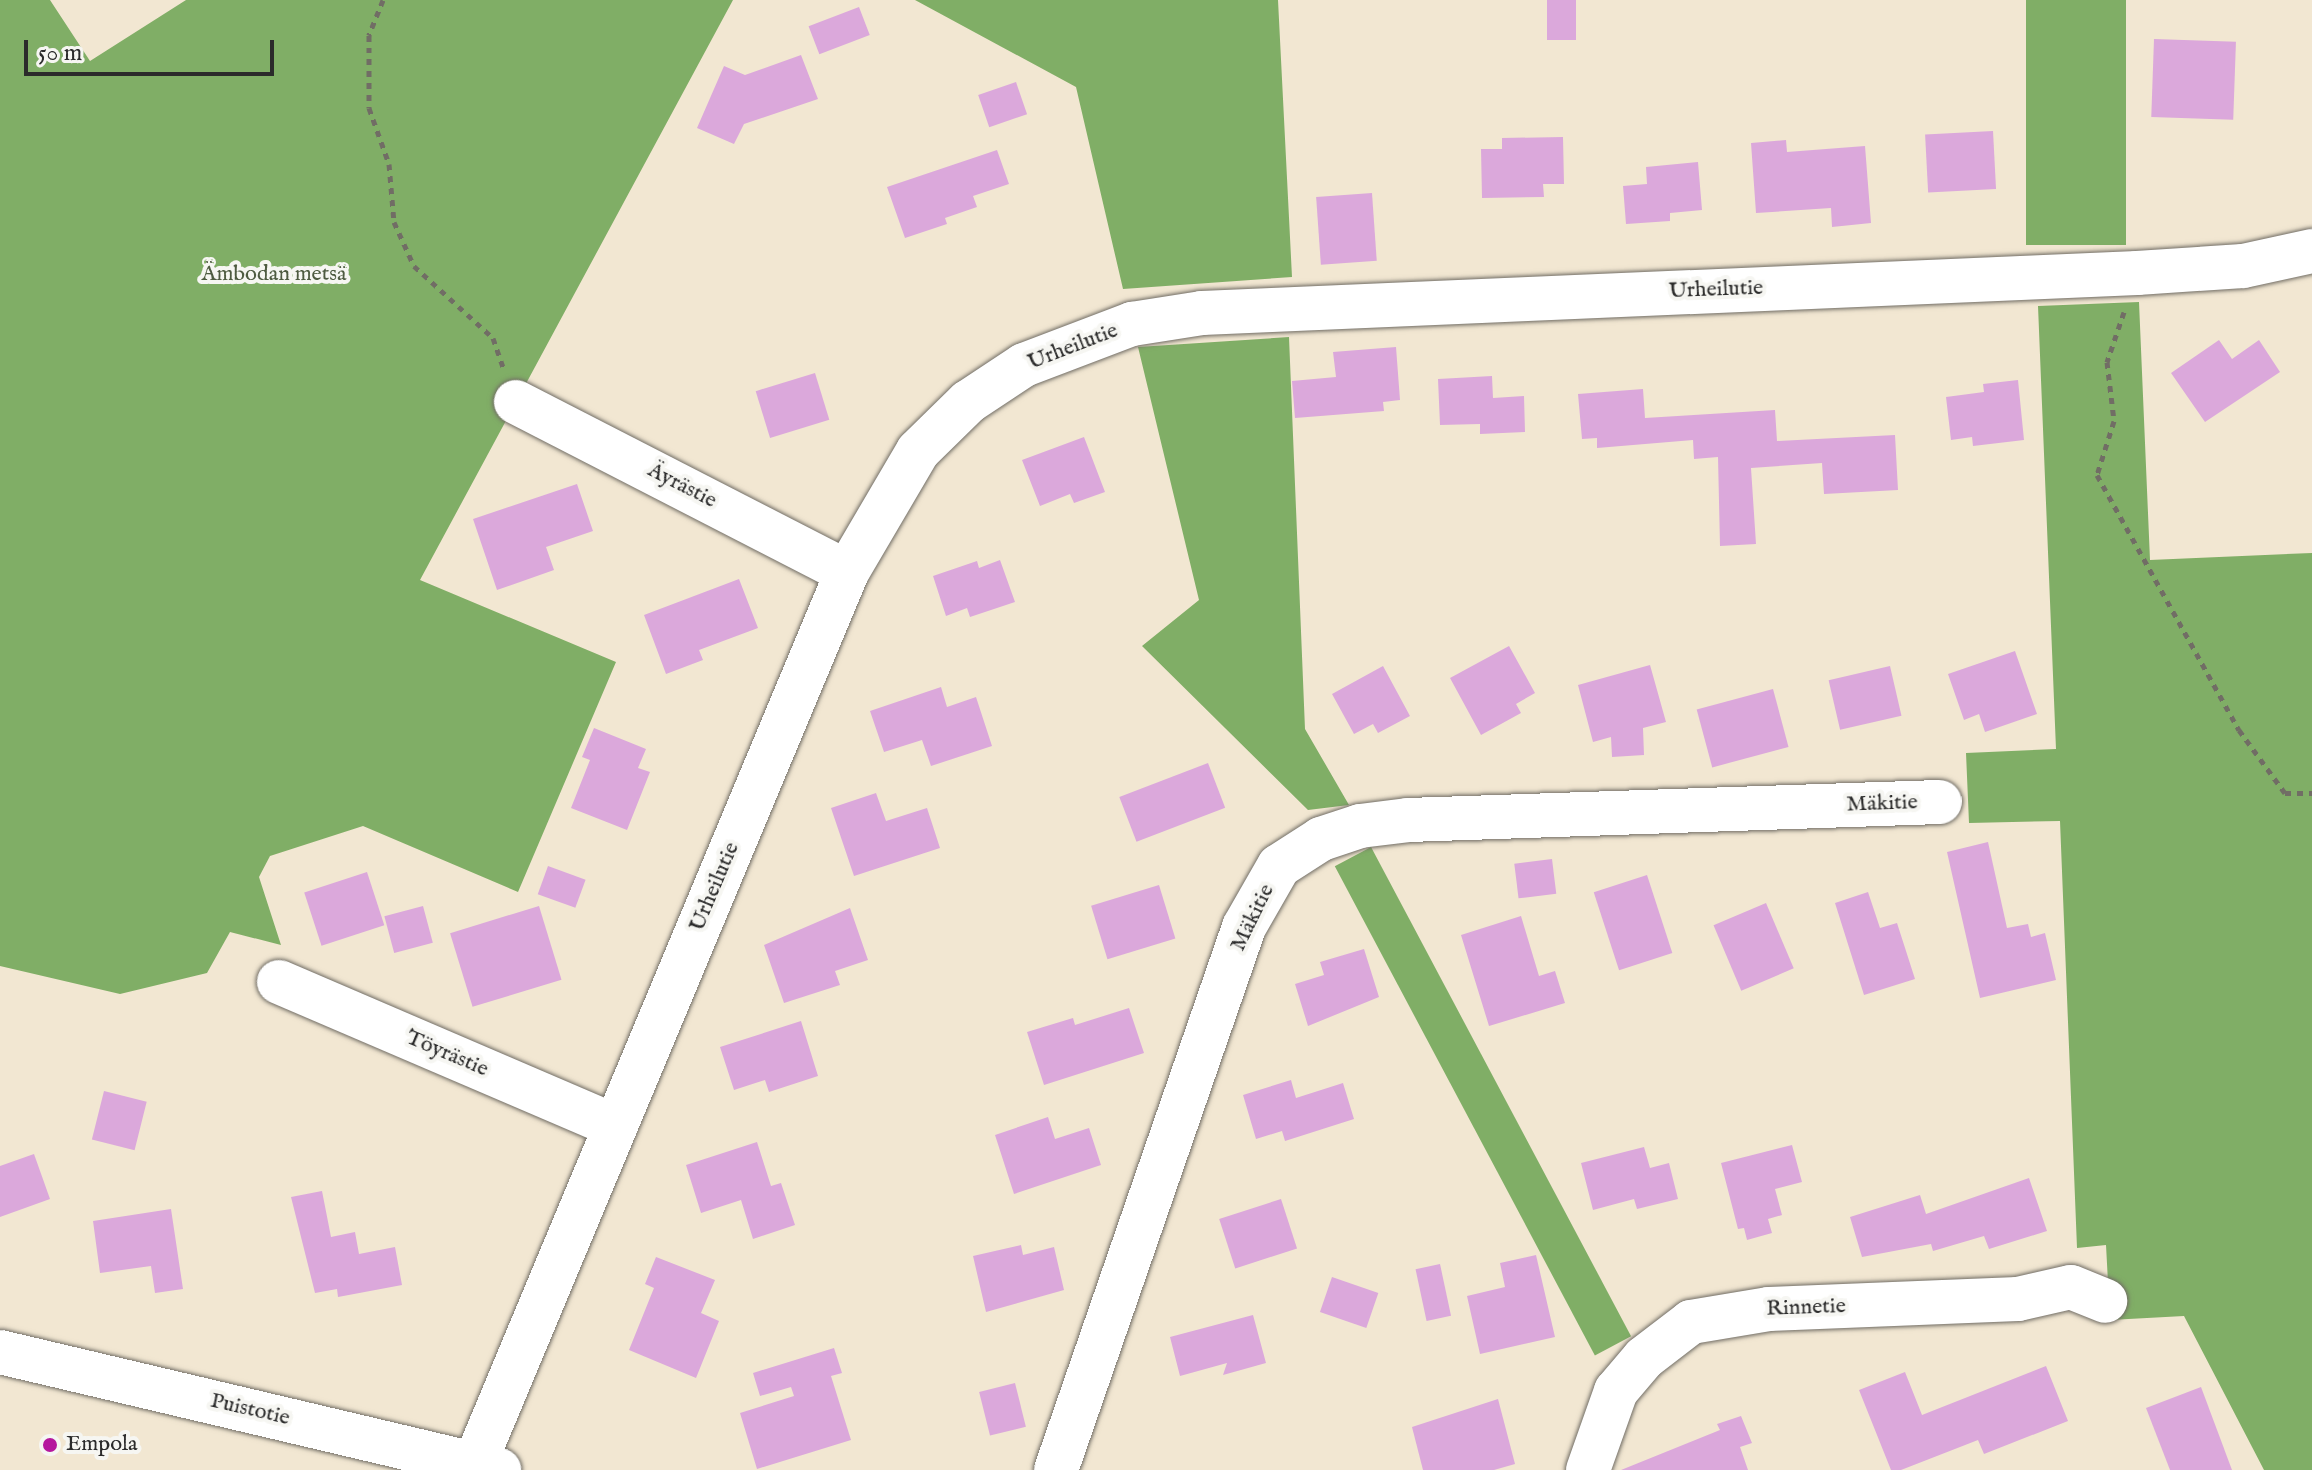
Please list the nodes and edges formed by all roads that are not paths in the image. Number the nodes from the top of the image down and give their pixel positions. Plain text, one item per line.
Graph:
1 (2312, 251) edge
2 (516, 402) road end
3 (847, 572) junction
4 (1940, 802) dead end
5 (279, 982) dead end
6 (615, 1126) junction
7 (2105, 1301) dead end
8 (0, 1352) edge
9 (483, 1468) edge
10 (1056, 1470) edge
11 (1588, 1470) edge

1 - 3 street, Urheilutie
2 - 3 street, Äyrästie
3 - 6 street, Urheilutie
4 - 10 street, Mäkitie
5 - 6 street, Töyrästie
6 - 9 street, Urheilutie
7 - 11 street, Rinnetie
8 - 9 street, Puistotie

